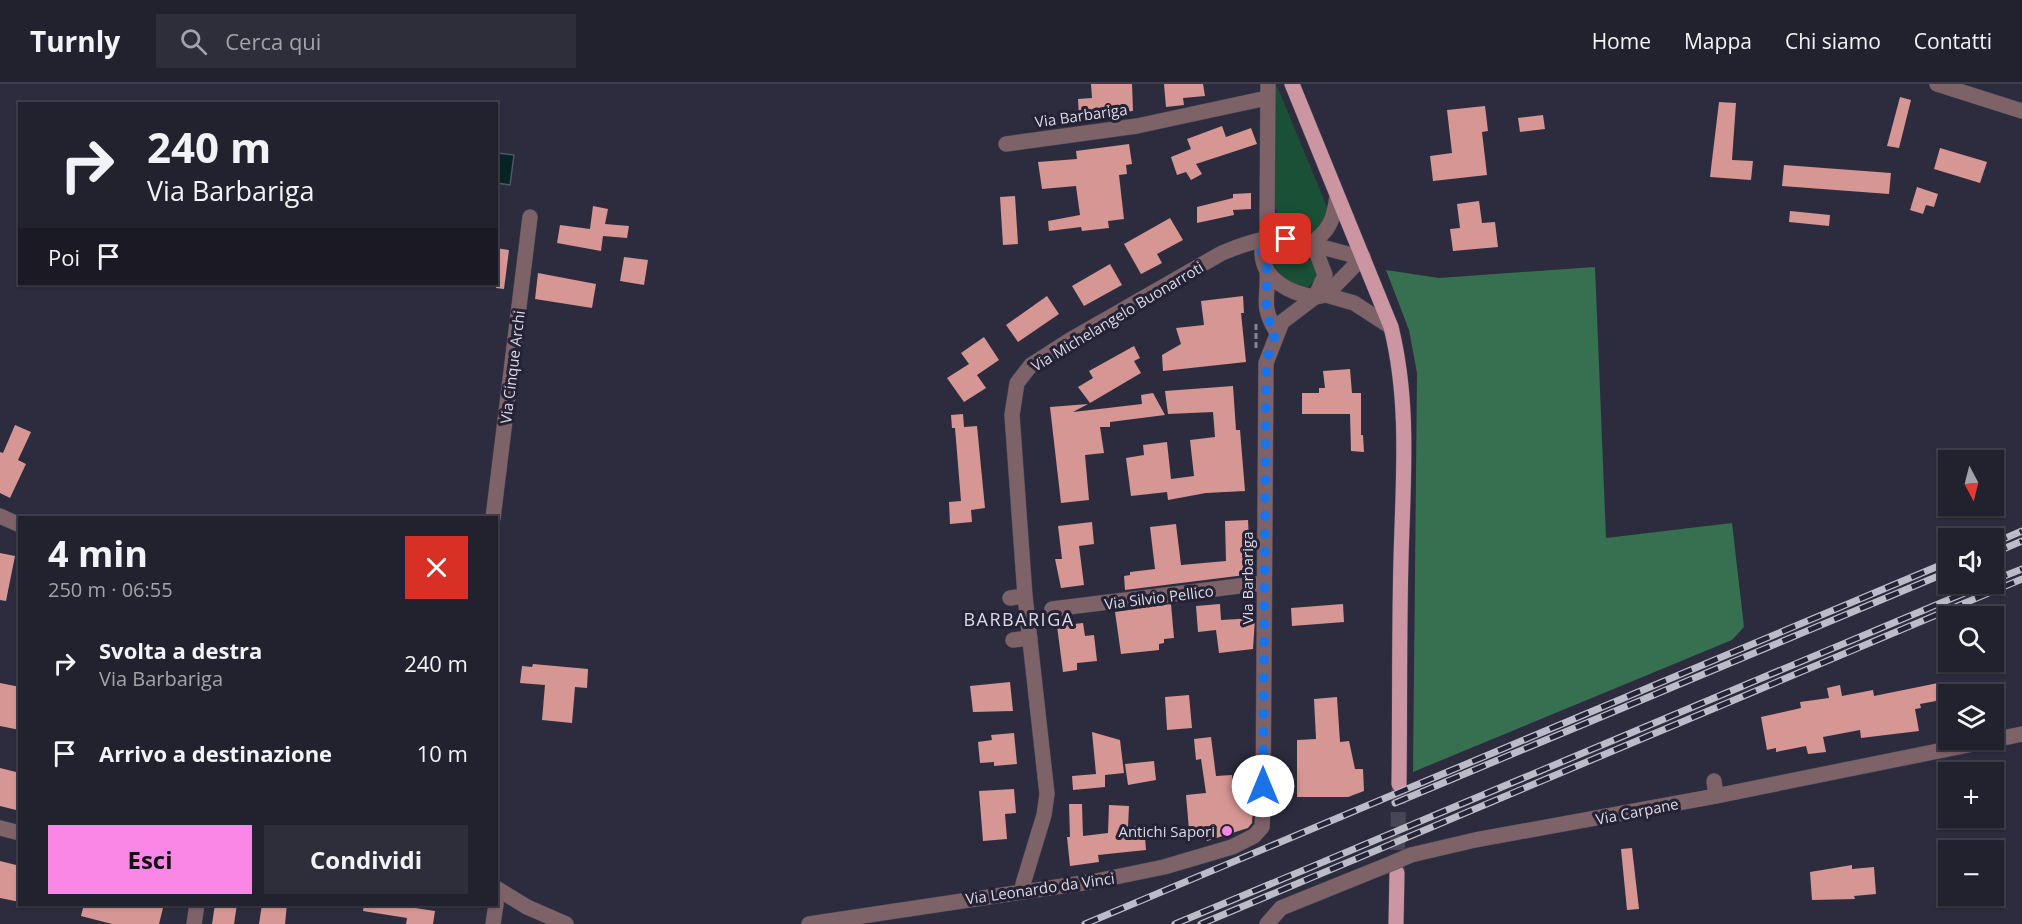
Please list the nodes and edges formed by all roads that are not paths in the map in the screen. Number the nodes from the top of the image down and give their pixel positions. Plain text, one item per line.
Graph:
1 (1292, 84) edge
2 (1937, 84) edge
3 (1267, 91) edge
4 (2022, 111) edge
5 (1006, 144) dead end
6 (1337, 196) junction
7 (530, 217) dead end
8 (1266, 239) junction
9 (1308, 245) junction
10 (1363, 257) junction
11 (1267, 270) junction
12 (1321, 296) junction
13 (1391, 327) junction
14 (1276, 331) junction
15 (0, 516) edge
16 (493, 516) edge
17 (18, 524) edge
18 (1264, 582) junction
19 (1052, 609) dead end
20 (1030, 638) junction
21 (1013, 640) dead end
22 (2022, 734) edge
23 (1400, 784) tunnel mouth
24 (1262, 827) joint
25 (0, 828) edge
26 (18, 832) edge
27 (1397, 873) tunnel mouth
28 (1023, 892) junction
29 (498, 897) edge
30 (197, 906) edge
31 (496, 906) edge
32 (194, 924) edge
33 (493, 924) edge
34 (566, 924) edge
35 (809, 924) edge
36 (1267, 924) edge
37 (1396, 924) edge

1 - 6 main road
2 - 4 street
3 - 5 street, Via Barbariga
3 - 8 street, Via Barbariga
6 - 9 street
6 - 10 main road
7 - 16 street, Via Cinque Archi
8 - 9 street
8 - 11 street, Via Barbariga
8 - 20 street, Via Michelangelo Buonarroti
9 - 10 street
9 - 12 street
10 - 12 street, Via Barbariga
10 - 13 main road
11 - 12 street
11 - 14 street, Via Barbariga
12 - 13 street
12 - 14 street, Via Barbariga
13 - 23 main road
14 - 18 street, Via Barbariga
15 - 17 street
18 - 19 street, Via Silvio Pellico
18 - 24 street, Via Barbariga
20 - 21 street
20 - 28 street, Via Michelangelo Buonarroti
22 - 36 street, Via Carpane, bridge
24 - 28 street, Via Leonardo da Vinci
25 - 26 street
27 - 37 main road
28 - 35 street, Via Leonardo da Vinci
29 - 34 street
30 - 32 street
31 - 33 street

